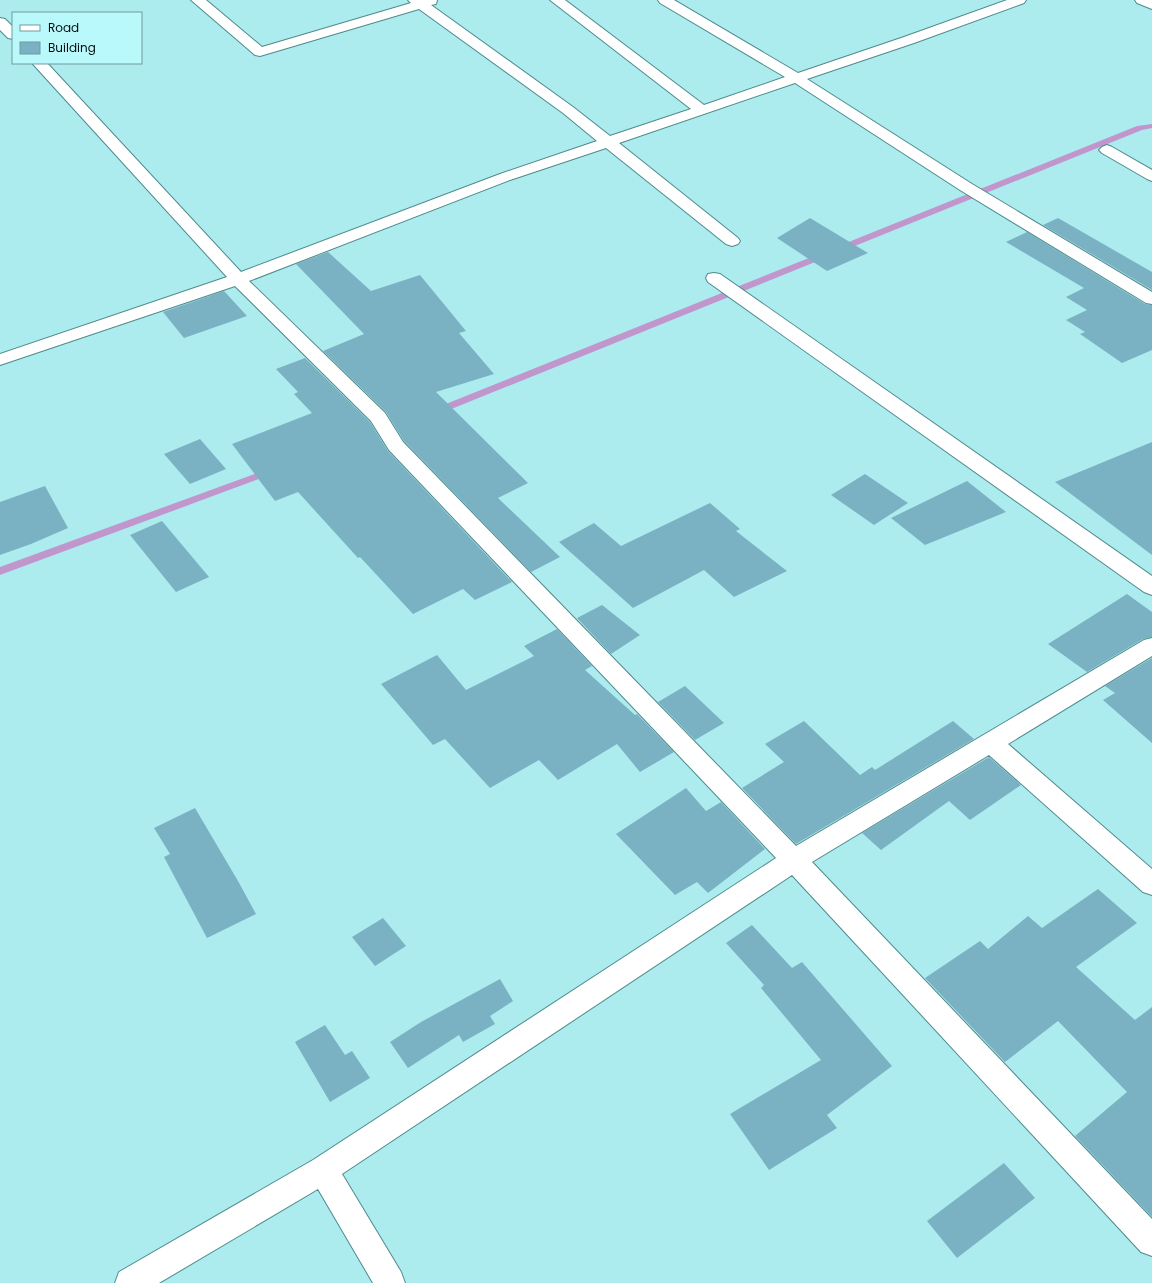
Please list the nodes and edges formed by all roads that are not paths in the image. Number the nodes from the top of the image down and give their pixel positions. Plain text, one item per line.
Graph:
1 (198, 0) edge
2 (436, 0) edge
3 (557, 0) edge
4 (665, 0) edge
5 (1019, 0) edge
6 (1142, 0) edge
7 (418, 2) edge
8 (1152, 5) edge
9 (0, 22) edge
10 (12, 34) edge
11 (40, 64) edge
12 (796, 78) junction
13 (702, 110) junction
14 (608, 142) junction
15 (1107, 150) dead end
16 (1152, 176) edge
17 (732, 241) dead end
18 (714, 278) dead end
19 (238, 279) junction
20 (1152, 299) edge
21 (0, 360) edge
22 (1152, 587) edge
23 (1152, 646) edge
24 (990, 742) junction
25 (794, 860) junction
26 (1152, 884) edge
27 (323, 1170) junction
28 (1152, 1241) edge
29 (130, 1283) edge
30 (390, 1283) edge

1 - 7 street
2 - 7 street
3 - 13 street
4 - 12 street
5 - 12 street
6 - 8 street
7 - 14 street
9 - 10 street
11 - 19 street
12 - 13 street
12 - 20 street
13 - 14 street
14 - 17 street
14 - 19 street
15 - 16 street
18 - 22 street
19 - 21 street
19 - 25 street
23 - 24 street
24 - 25 street
24 - 26 street
25 - 27 street
25 - 28 street
27 - 29 street
27 - 30 street

